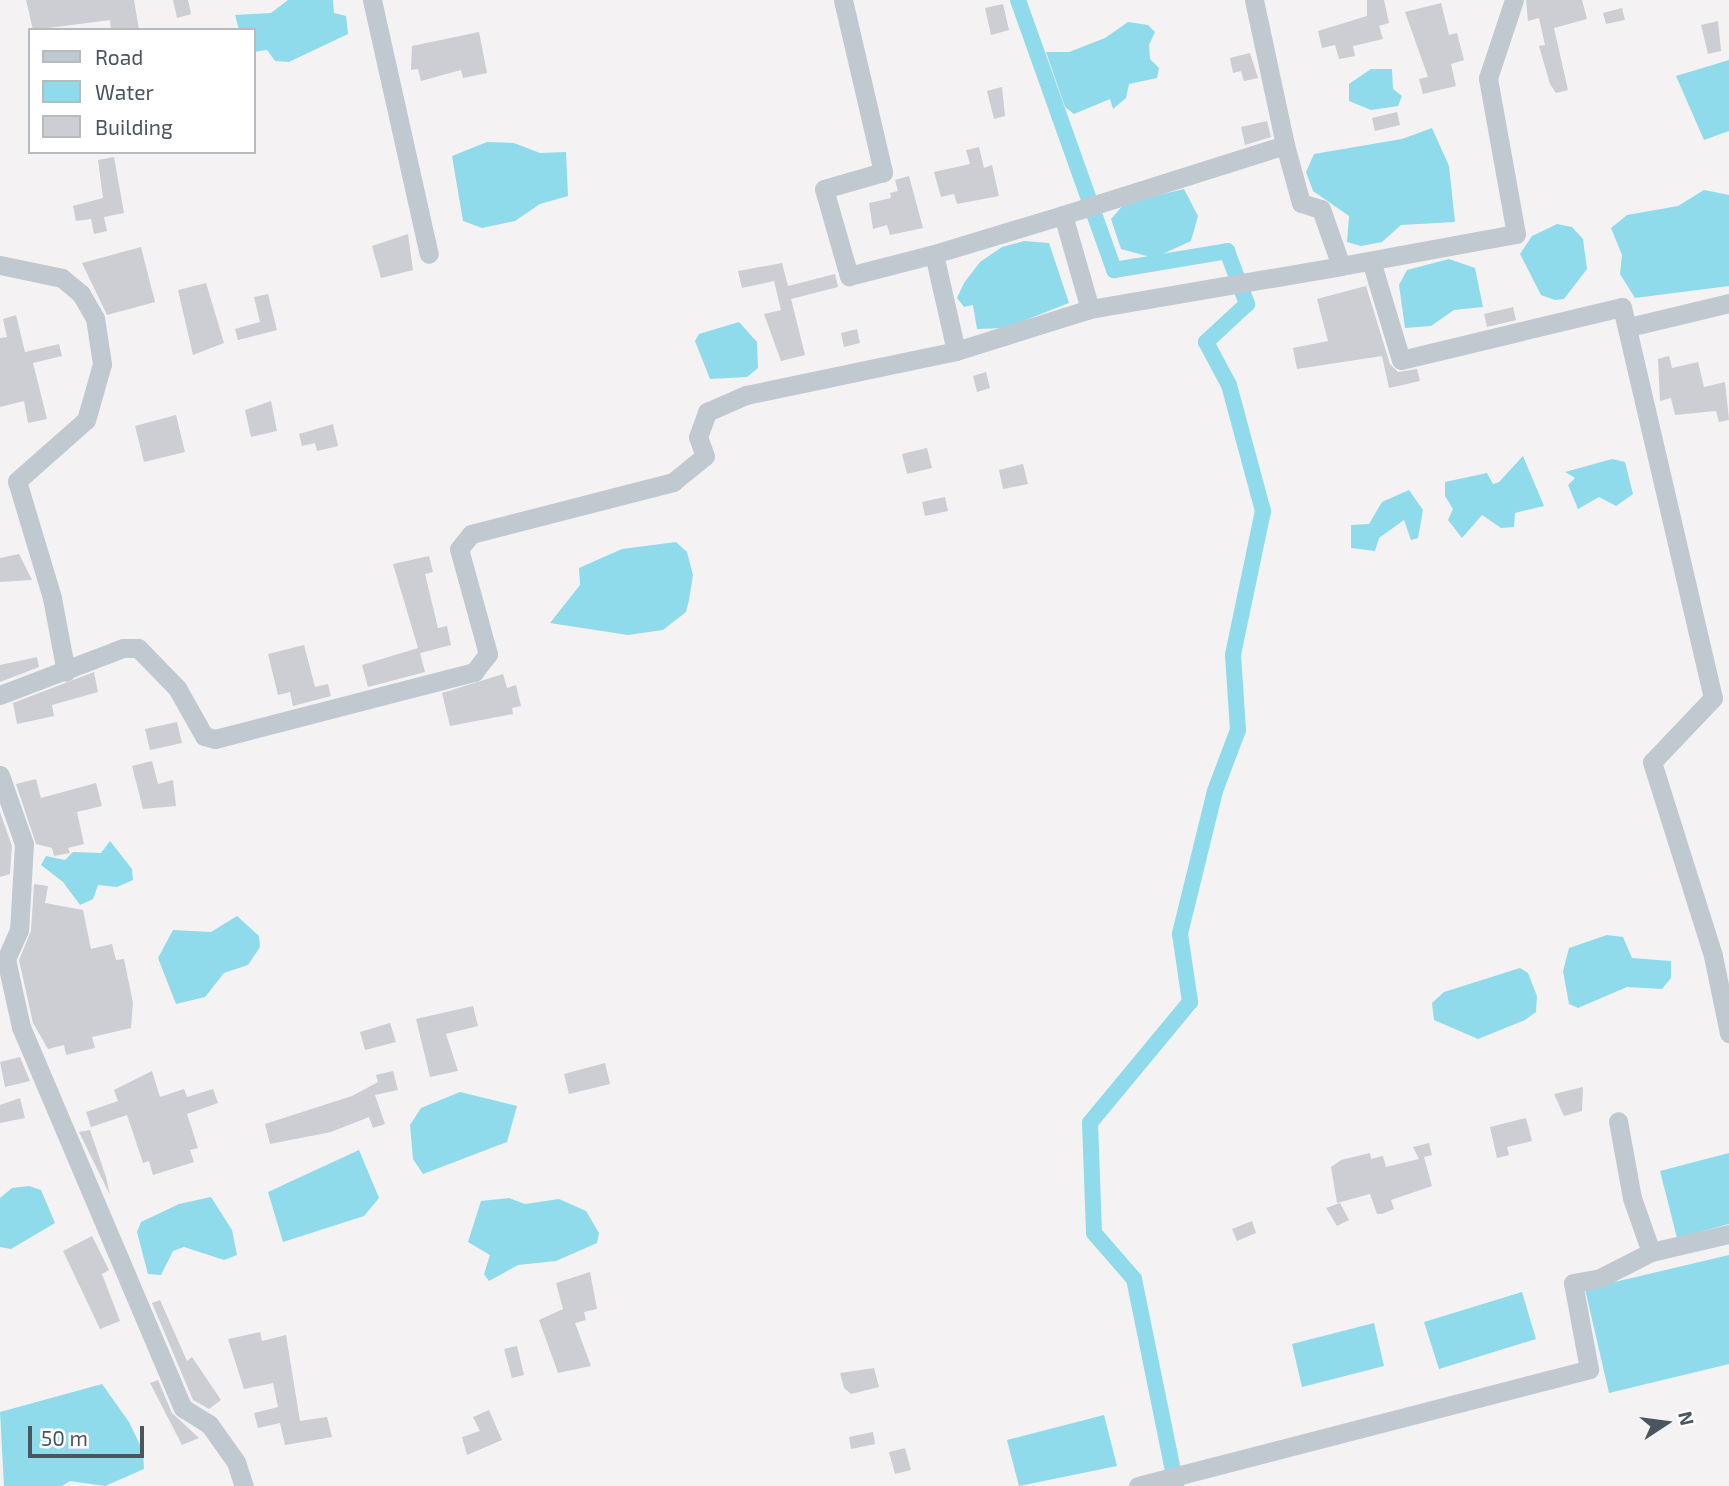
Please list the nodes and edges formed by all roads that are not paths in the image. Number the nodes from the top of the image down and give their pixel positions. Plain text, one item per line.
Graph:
1 (372, 0) edge
2 (842, 0) edge
3 (1255, 0) edge
4 (1514, 0) edge
5 (1285, 145) junction
6 (1063, 215) junction
7 (429, 254) dead end
8 (934, 254) junction
9 (1372, 264) junction
10 (0, 265) edge
11 (1341, 266) junction
12 (1729, 303) edge
13 (1090, 309) junction
14 (1629, 327) junction
15 (956, 351) junction
16 (66, 672) junction
17 (0, 695) edge
18 (0, 775) edge
19 (1721, 954) edge
20 (1729, 1033) edge
21 (1618, 1121) dead end
22 (1729, 1234) edge
23 (1651, 1252) junction
24 (1143, 1484) edge
25 (244, 1486) edge

1 - 7 street
2 - 8 street
3 - 5 street
4 - 9 street
5 - 6 street
5 - 11 street
6 - 8 street
6 - 13 street
8 - 15 street
9 - 11 street
9 - 14 street
10 - 16 street
11 - 13 street
12 - 14 street
13 - 15 street
14 - 19 street
15 - 16 street
16 - 17 street
18 - 25 street
19 - 20 street
21 - 23 street
22 - 23 street
23 - 24 street

